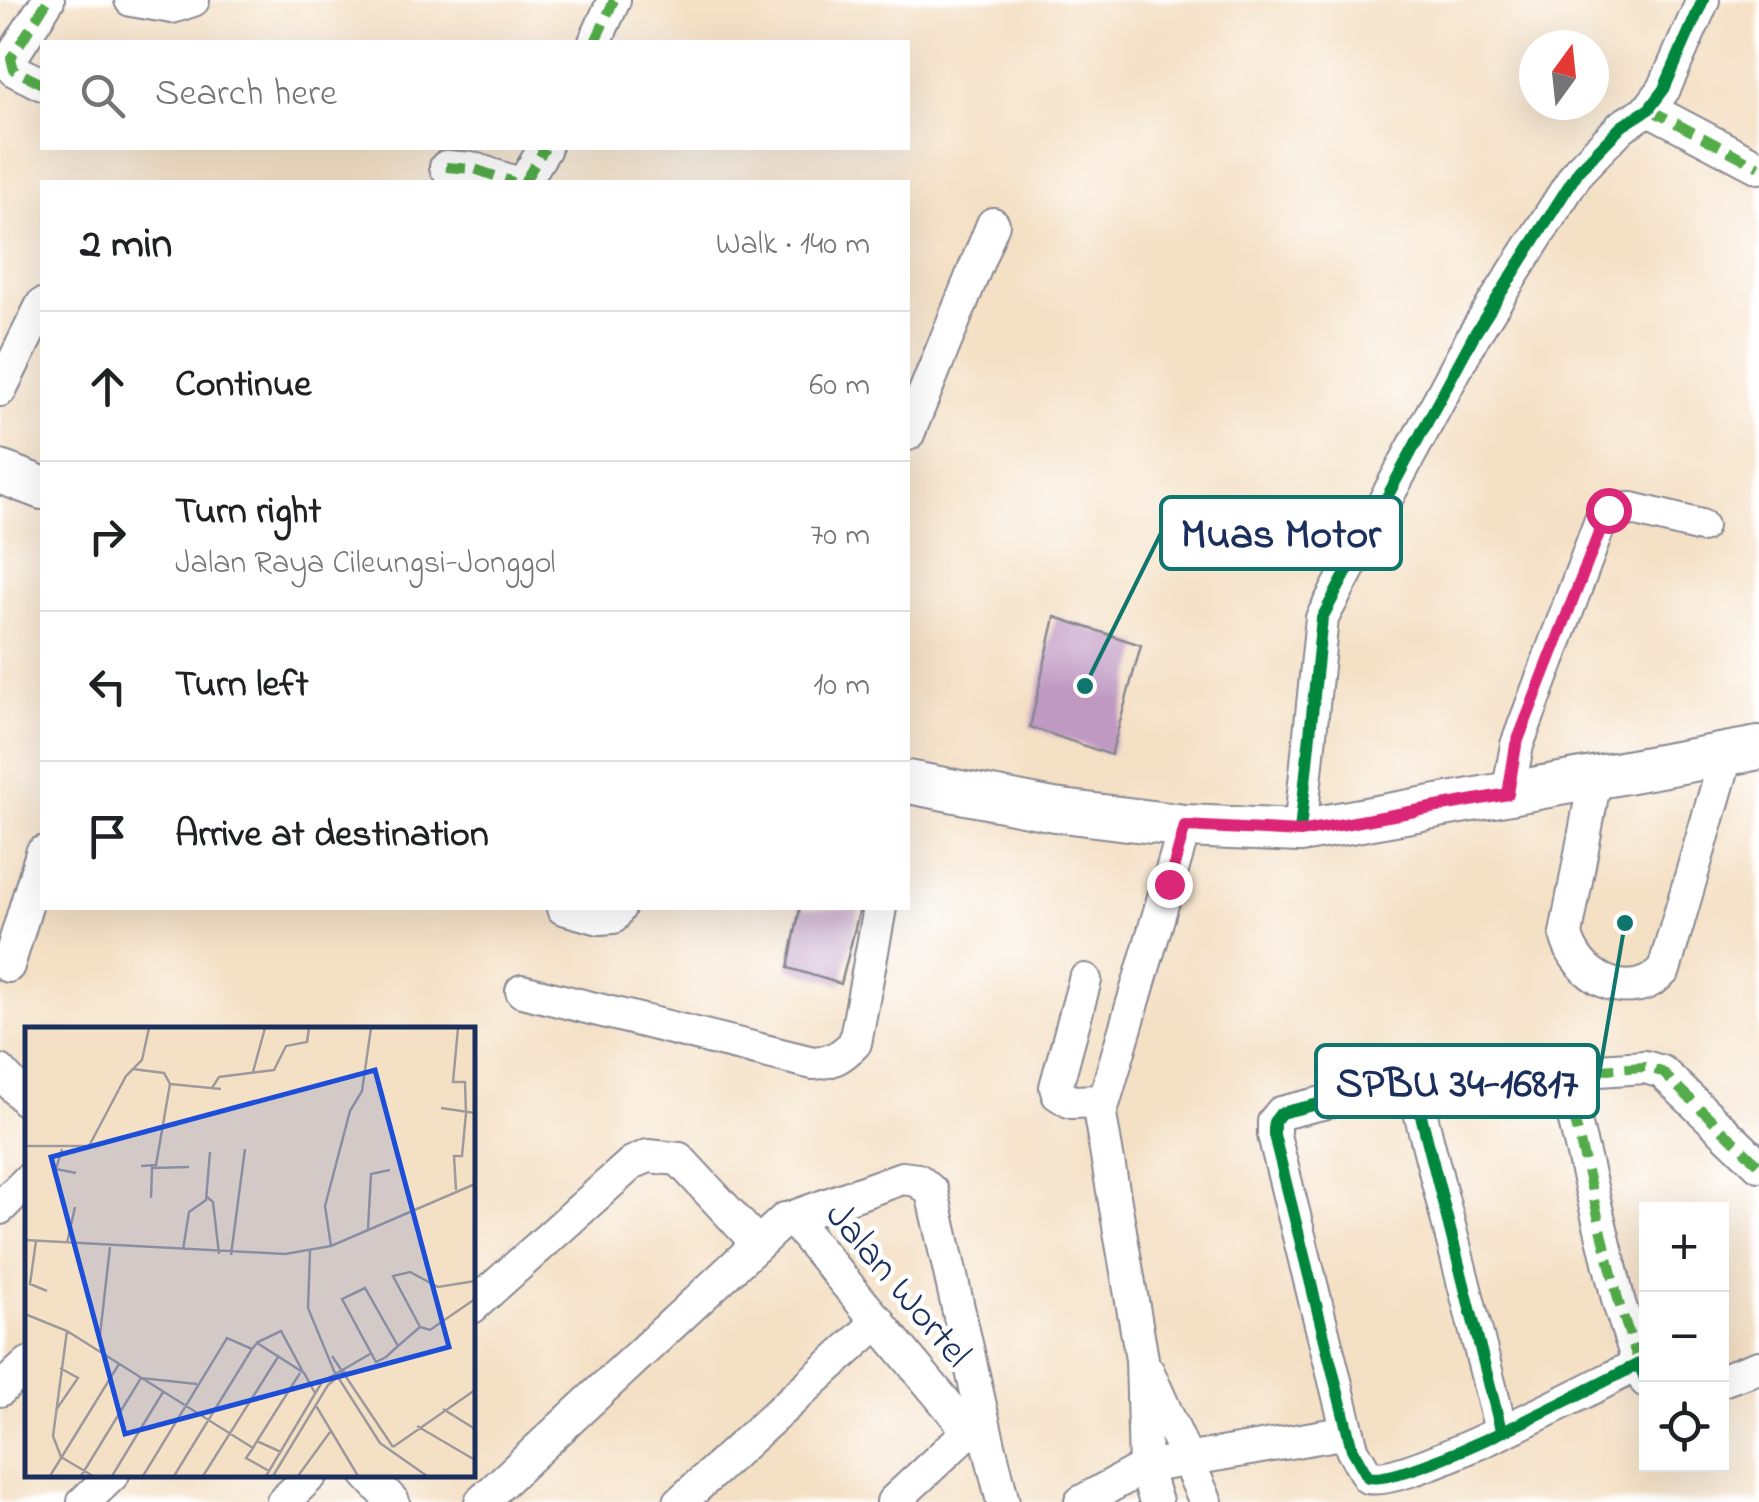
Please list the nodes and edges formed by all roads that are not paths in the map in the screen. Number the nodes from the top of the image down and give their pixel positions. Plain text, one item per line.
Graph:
1 (48, 0) edge
2 (131, 0) edge
3 (194, 0) edge
4 (614, 0) edge
5 (1703, 0) edge
6 (597, 40) edge
7 (40, 83) edge
8 (1649, 110) junction
9 (543, 150) edge
10 (446, 167) dead end
11 (1759, 168) edge
12 (506, 180) edge
13 (525, 180) edge
14 (992, 224) dead end
15 (40, 309) edge
16 (0, 390) edge
17 (910, 429) edge
18 (0, 472) edge
19 (40, 487) edge
20 (1700, 526) dead end
21 (1743, 750) edge
22 (1595, 779) junction
23 (910, 782) edge
24 (1508, 794) junction
25 (1185, 826) junction
26 (1300, 832) junction
27 (40, 860) edge
28 (570, 910) edge
29 (617, 910) edge
30 (880, 910) edge
31 (8, 966) dead end
32 (1085, 980) dead end
33 (522, 991) dead end
34 (0, 1072) edge
35 (25, 1099) edge
36 (1102, 1101) junction
37 (1759, 1165) edge
38 (25, 1183) edge
39 (0, 1208) edge
40 (788, 1218) junction
41 (758, 1244) junction
42 (475, 1304) edge
43 (879, 1322) junction
44 (1142, 1360) junction
45 (1639, 1360) edge
46 (1759, 1366) edge
47 (25, 1367) edge
48 (1639, 1374) edge
49 (1729, 1377) edge
50 (0, 1390) edge
51 (1501, 1430) junction
52 (1348, 1432) junction
53 (978, 1434) junction
54 (1145, 1467) junction
55 (110, 1477) edge
56 (309, 1477) edge
57 (370, 1477) edge
58 (1199, 1481) edge
59 (1152, 1501) edge
60 (84, 1502) edge
61 (283, 1502) edge
62 (393, 1502) edge
63 (481, 1502) edge
64 (680, 1502) edge
65 (893, 1502) edge
66 (1004, 1502) edge
67 (1081, 1502) edge

1 - 7 street
2 - 3 street
4 - 6 street
5 - 8 street
8 - 11 street
8 - 26 street
9 - 13 street
10 - 12 street
14 - 17 street
15 - 16 street
18 - 19 main road
20 - 24 street
21 - 22 main road
21 - 22 street
22 - 24 main road
23 - 25 main road
24 - 26 main road
25 - 26 main road
25 - 36 street
27 - 31 street
28 - 29 street
30 - 33 street
32 - 36 street
34 - 35 street
36 - 44 street
37 - 45 street
38 - 39 street
40 - 41 street, Jalan Wortel
40 - 43 street, Jalan Wortel
40 - 53 street
41 - 42 street
41 - 63 street, Jalan Wortel
43 - 53 street, Jalan Wortel
43 - 64 street
44 - 54 street
44 - 58 street
46 - 49 street
47 - 50 street
48 - 51 street
51 - 52 street
51 - 52 street
52 - 58 street
53 - 65 street
53 - 66 street, Jalan Wortel
54 - 58 street
54 - 59 street
54 - 67 street
55 - 60 street
56 - 61 street
57 - 62 street
58 - 59 street

